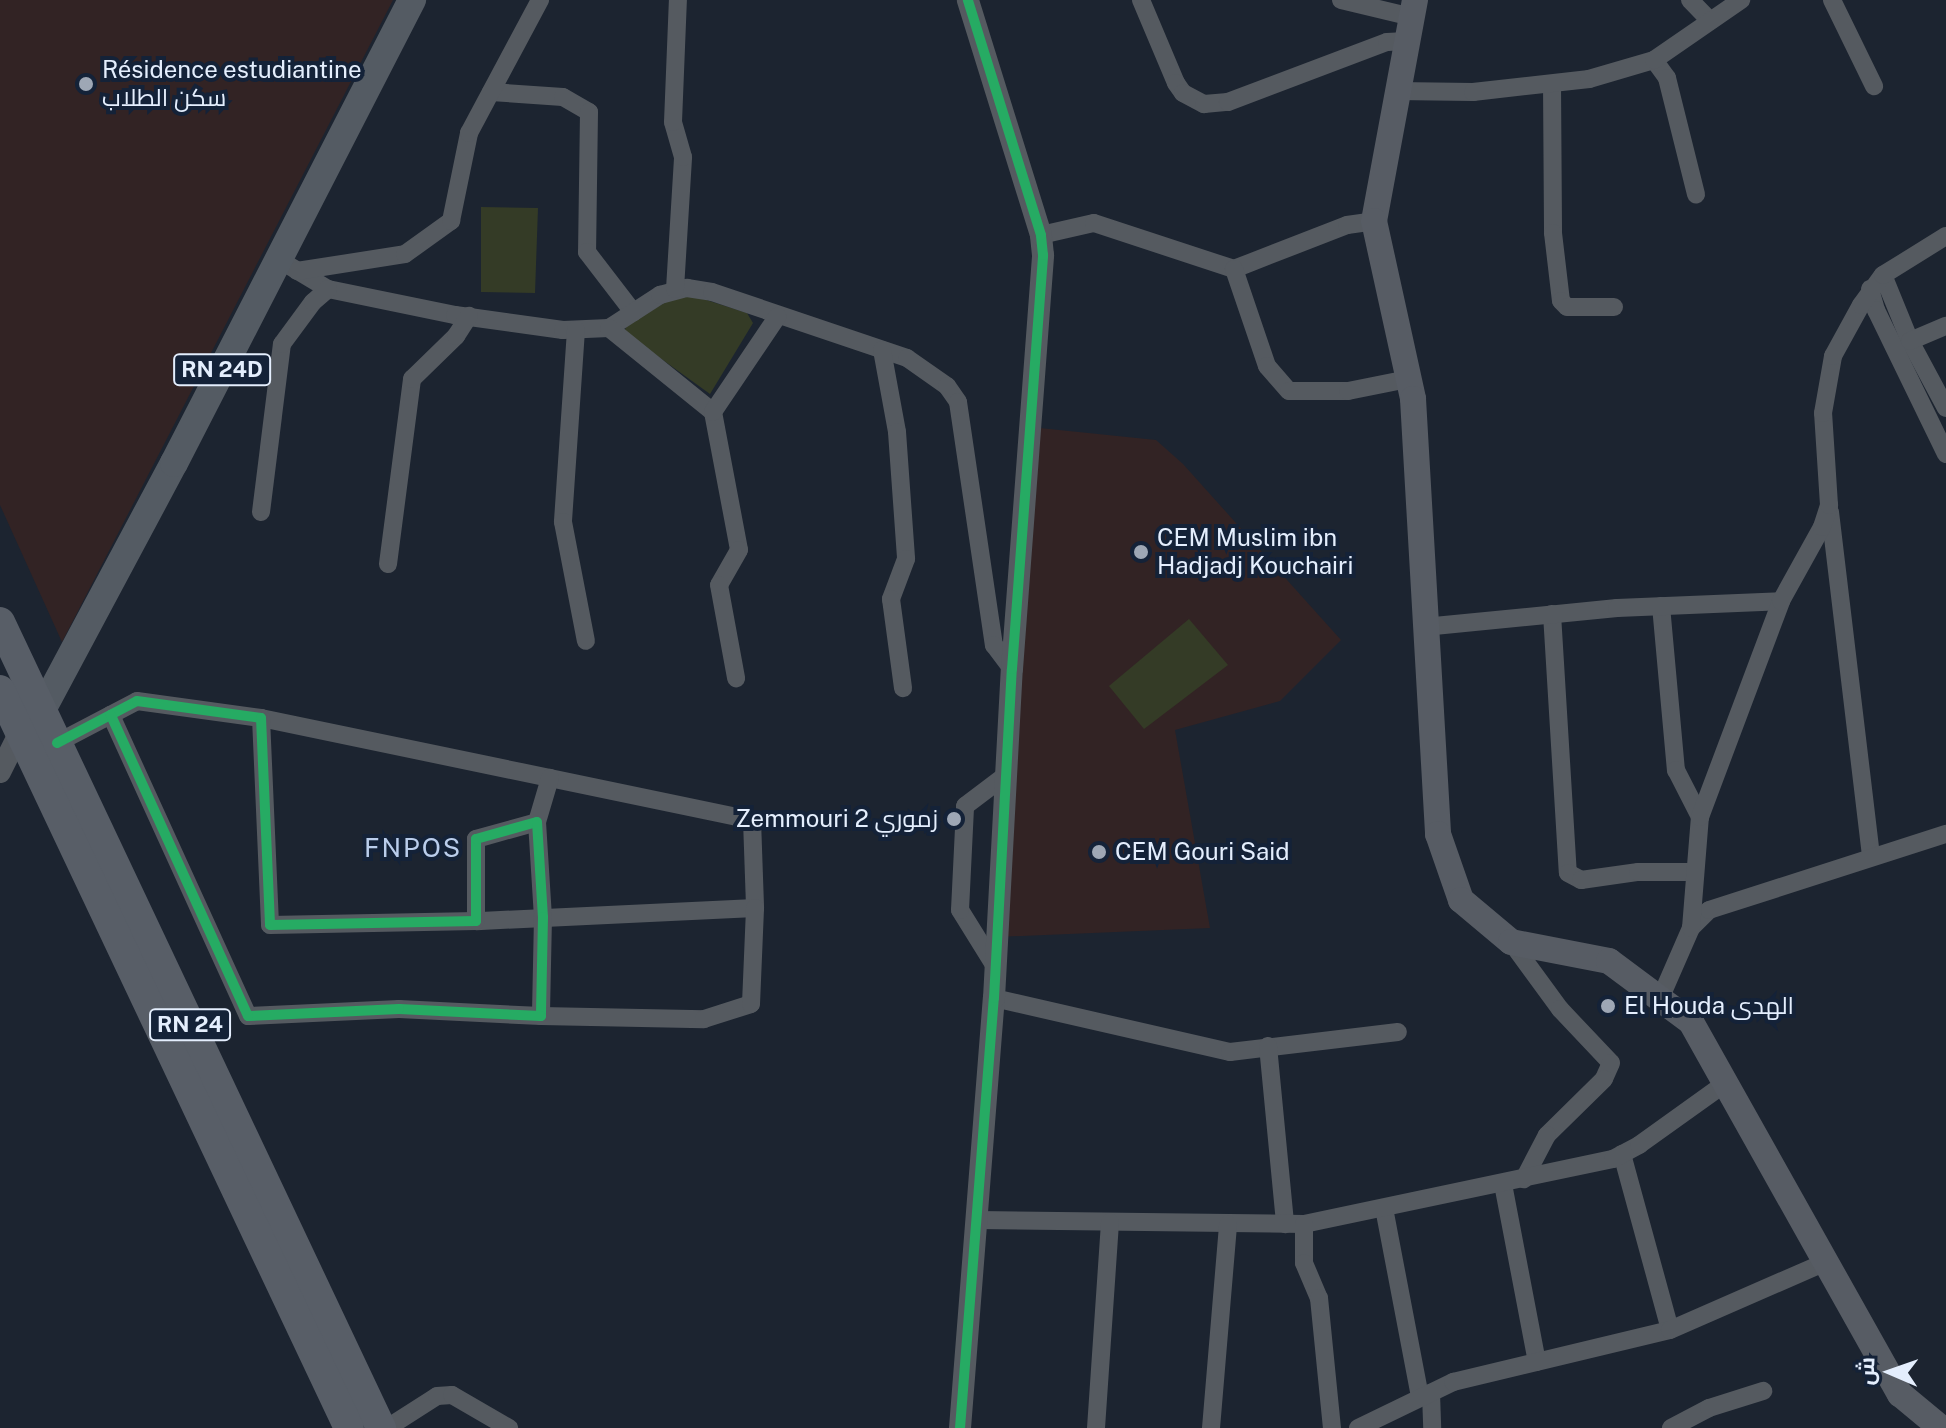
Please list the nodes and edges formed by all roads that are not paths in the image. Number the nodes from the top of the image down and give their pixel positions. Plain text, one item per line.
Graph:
1 (412, 0) edge
2 (540, 0) edge
3 (678, 0) edge
4 (968, 0) edge
5 (1141, 0) edge
6 (1341, 0) edge
7 (1690, 0) edge
8 (1741, 0) edge
9 (1832, 0) edge
10 (1411, 19) edge
11 (1710, 21) junction
12 (1654, 60) junction
13 (1552, 84) junction
14 (1874, 86) dead end
15 (1396, 91) junction
16 (491, 92) junction
17 (1696, 194) dead end
18 (1374, 221) junction
19 (1041, 235) junction
20 (1946, 236) edge
21 (288, 265) junction
22 (1234, 269) junction
23 (328, 289) junction
24 (675, 289) junction
25 (1872, 295) junction
26 (1614, 307) dead end
27 (633, 312) junction
28 (469, 316) junction
29 (777, 317) junction
30 (1946, 326) edge
31 (609, 328) junction
32 (576, 330) junction
33 (1910, 341) junction
34 (882, 350) junction
35 (1408, 379) junction
36 (1946, 408) edge
37 (713, 412) junction
38 (1946, 454) edge
39 (1829, 505) junction
40 (261, 512) dead end
41 (388, 564) dead end
42 (1781, 601) junction
43 (1661, 606) junction
44 (1552, 614) junction
45 (0, 622) edge
46 (1424, 627) junction
47 (586, 641) dead end
48 (1012, 669) junction
49 (736, 678) dead end
50 (903, 688) dead end
51 (0, 690) edge
52 (42, 710) junction
53 (111, 715) junction
54 (261, 718) junction
55 (20, 732) junction
56 (57, 743) junction
57 (0, 772) edge
58 (1006, 775) junction
59 (550, 778) junction
60 (1700, 817) junction
61 (537, 822) junction
62 (1946, 834) edge
63 (1871, 857) junction
64 (1695, 872) junction
65 (755, 908) junction
66 (543, 917) junction
67 (476, 921) junction
68 (1691, 928) junction
69 (1511, 942) junction
70 (996, 968) junction
71 (994, 998) junction
72 (1660, 999) junction
73 (541, 1016) junction
74 (1398, 1032) dead end
75 (1268, 1046) junction
76 (1727, 1082) junction
77 (1622, 1154) junction
78 (1524, 1179) junction
79 (1503, 1184) junction
80 (1384, 1208) junction
81 (977, 1220) junction
82 (1110, 1222) junction
83 (1295, 1224) junction
84 (1228, 1225) junction
85 (1826, 1262) junction
86 (1670, 1330) junction
87 (1537, 1362) junction
88 (1763, 1391) dead end
89 (1425, 1395) junction
90 (349, 1428) edge
91 (384, 1428) edge
92 (509, 1428) edge
93 (960, 1428) edge
94 (1096, 1428) edge
95 (1211, 1428) edge
96 (1332, 1428) edge
97 (1358, 1428) edge
98 (1432, 1428) edge
99 (1671, 1428) edge
100 (1941, 1428) edge

1 - 21 main road, RN 24D
2 - 16 street
3 - 24 street
4 - 19 street
5 - 10 street
6 - 10 street
7 - 11 street
8 - 11 street
9 - 14 street
10 - 15 main road
11 - 12 street
12 - 13 street
12 - 17 street
13 - 15 street
13 - 26 street
15 - 18 main road
16 - 21 street
16 - 27 street
18 - 22 street
18 - 35 main road
19 - 22 street
19 - 48 street
20 - 25 street
21 - 23 street
21 - 52 main road, RN 24D
22 - 35 street
23 - 28 street
23 - 40 street
24 - 27 street
24 - 29 street
25 - 33 street
25 - 38 street
25 - 39 street
27 - 31 street
28 - 32 street
28 - 41 street
29 - 34 street
29 - 37 street
30 - 33 street
31 - 32 street
31 - 37 street
32 - 47 street
33 - 36 street
34 - 48 street
34 - 50 street
35 - 46 main road
37 - 49 street
39 - 42 street
39 - 63 street
42 - 43 street
42 - 60 street
43 - 44 street
43 - 60 street
44 - 46 street
44 - 64 street
45 - 52 highway, RN 24
46 - 69 main road
48 - 58 street
51 - 55 highway, RN 24
52 - 55 main road, RN 24D
52 - 56 highway, RN 24
53 - 54 street
53 - 56 street
53 - 73 street
54 - 59 street
54 - 67 street
55 - 57 street
55 - 90 highway, RN 24
56 - 91 highway, RN 24
58 - 70 street
58 - 70 street
59 - 61 street
59 - 65 street
60 - 64 street
61 - 66 street
61 - 67 street
62 - 63 street
63 - 68 street
64 - 68 street
65 - 66 street
65 - 73 street
66 - 67 street
66 - 73 street
68 - 72 street
69 - 72 main road
69 - 78 street
70 - 71 street
71 - 75 street
71 - 81 street
72 - 76 main road
74 - 75 street
75 - 83 street
76 - 77 street
76 - 85 main road
77 - 78 street
77 - 86 street
78 - 79 street
79 - 80 street
79 - 87 street
80 - 83 street
80 - 89 street
81 - 82 street
81 - 93 street
82 - 84 street
82 - 94 street
83 - 84 street
83 - 96 street
84 - 95 street
85 - 86 street
85 - 100 main road
86 - 87 street
87 - 89 street
88 - 99 street
89 - 97 street
89 - 98 street
91 - 92 street

